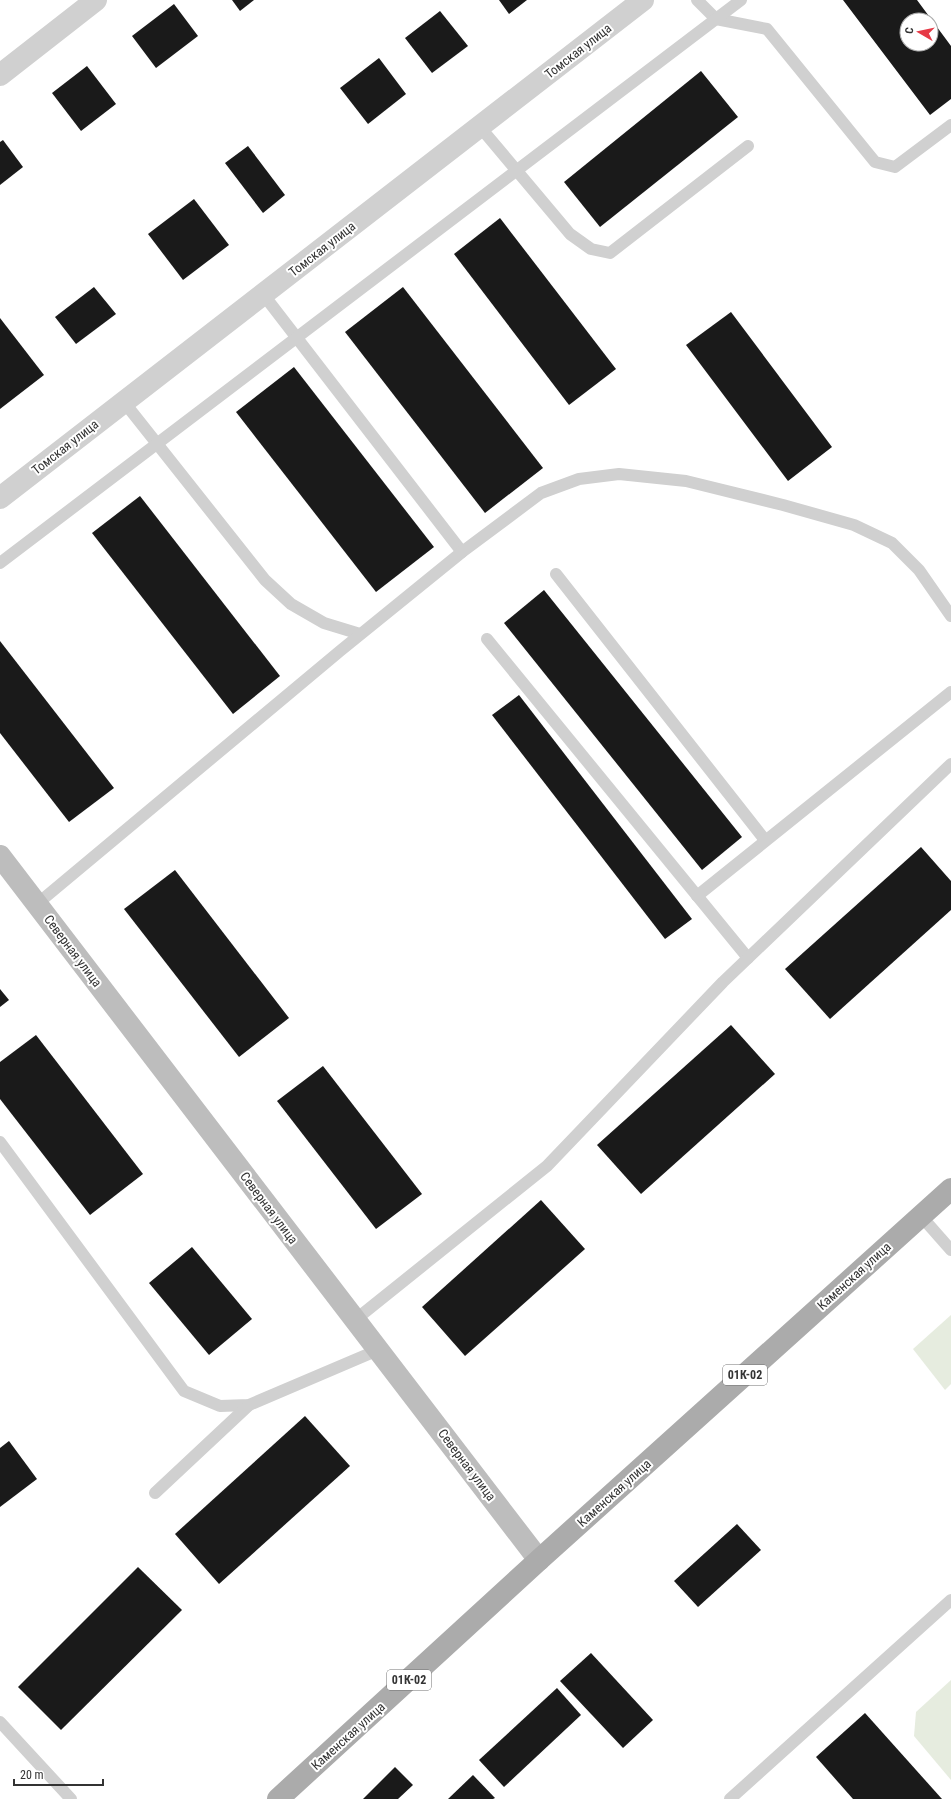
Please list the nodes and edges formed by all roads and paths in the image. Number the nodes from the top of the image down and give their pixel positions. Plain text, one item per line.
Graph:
1 (96, 0) edge
2 (644, 0) edge
3 (697, 0) edge
4 (741, 0) edge
5 (716, 19) junction
6 (0, 75) edge
7 (951, 125) edge
8 (480, 127) junction
9 (748, 146) dead end
10 (516, 170) junction
11 (263, 294) junction
12 (297, 337) junction
13 (124, 402) junction
14 (157, 443) junction
15 (0, 498) edge
16 (462, 552) junction
17 (0, 562) edge
18 (556, 574) dead end
19 (951, 616) edge
20 (360, 634) junction
21 (487, 639) dead end
22 (951, 692) edge
23 (951, 764) edge
24 (765, 840) junction
25 (0, 856) edge
26 (697, 896) junction
27 (37, 904) junction
28 (748, 958) junction
29 (0, 1142) edge
30 (951, 1189) edge
31 (921, 1216) junction
32 (951, 1250) edge
33 (355, 1320) junction
34 (378, 1350) junction
35 (249, 1405) junction
36 (155, 1493) dead end
37 (539, 1560) junction
38 (951, 1600) edge
39 (0, 1722) edge
40 (71, 1799) edge
41 (278, 1799) edge
42 (730, 1799) edge

1 - 6 street
2 - 8 street, Томская улица
3 - 5 lane
4 - 5 lane
5 - 7 lane
5 - 10 lane
8 - 10 lane
8 - 11 street, Томская улица
9 - 10 lane
10 - 12 lane
11 - 12 lane
11 - 13 street, Томская улица
12 - 14 lane
12 - 16 lane
13 - 14 lane
13 - 15 street, Томская улица
14 - 17 lane
14 - 20 lane
16 - 19 lane
16 - 20 lane
18 - 24 lane
20 - 27 lane
21 - 26 lane
22 - 24 lane
23 - 28 lane
24 - 26 lane
25 - 27 street, Северная улица
26 - 28 lane
27 - 33 street, Северная улица
28 - 33 lane
29 - 35 lane
30 - 31 main road, Каменская улица / 01К-02
31 - 32 lane
31 - 37 main road, Каменская улица / 01К-02
33 - 34 street, Северная улица
34 - 35 lane
34 - 37 street, Северная улица
35 - 36 lane
37 - 41 main road, Каменская улица / 01К-02
38 - 42 lane
39 - 40 lane

